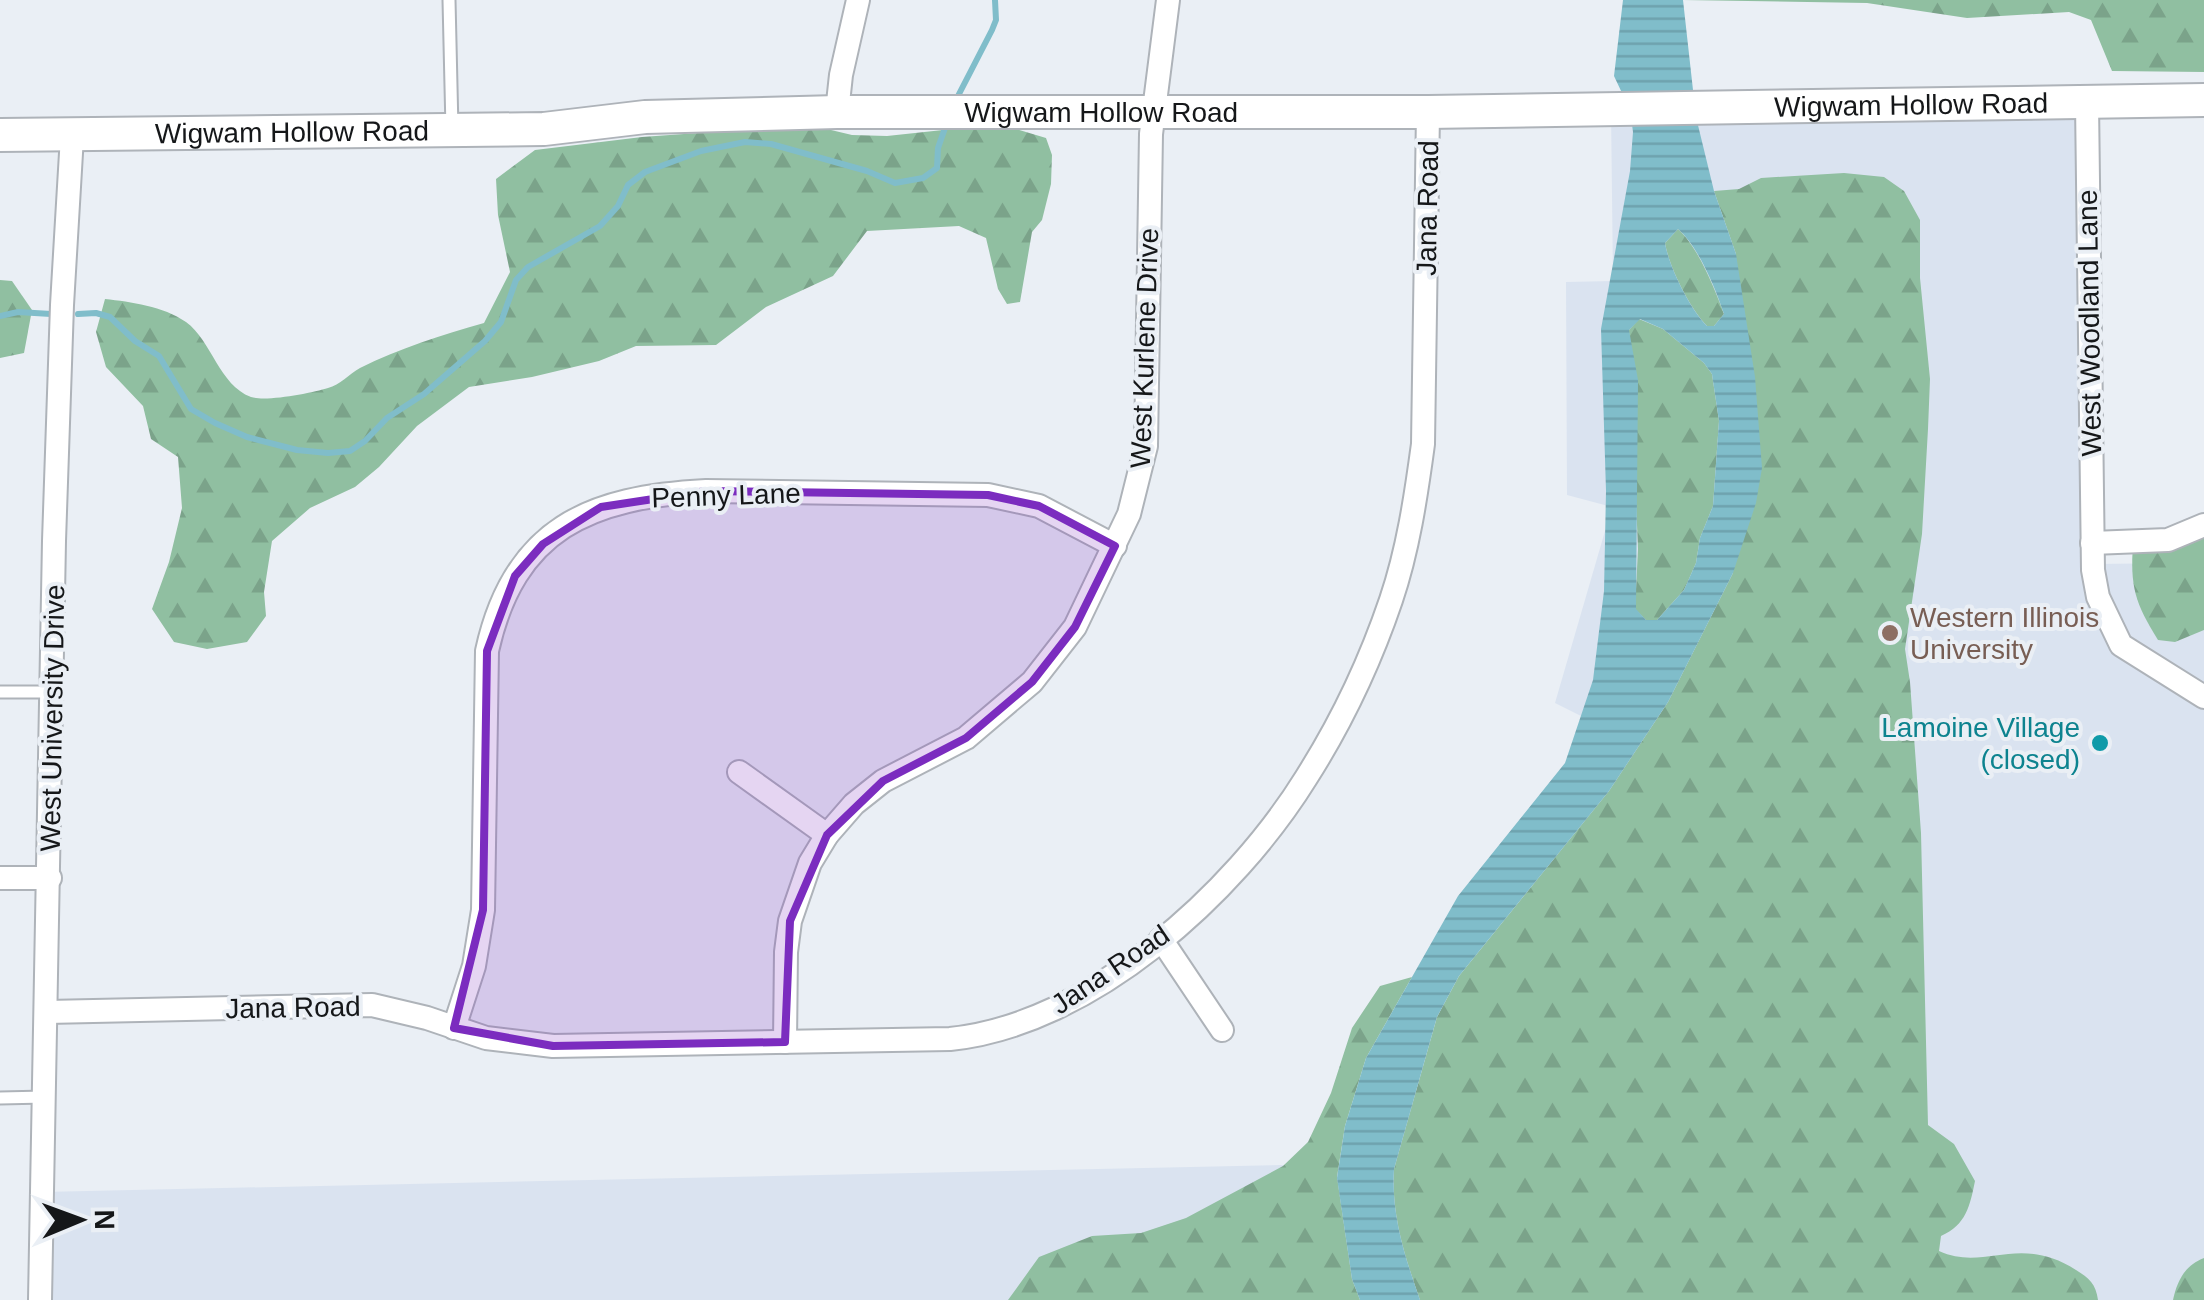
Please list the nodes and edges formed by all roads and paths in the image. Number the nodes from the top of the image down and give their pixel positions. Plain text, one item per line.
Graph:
1 (448, 0) edge
2 (858, 0) edge
3 (1168, 0) edge
4 (2204, 100) edge
5 (2087, 103) junction
6 (1155, 111) junction
7 (837, 112) junction
8 (1428, 112) junction
9 (452, 128) junction
10 (0, 136) edge
11 (72, 136) junction
12 (2204, 525) edge
13 (2092, 543) junction
14 (1115, 546) junction
15 (0, 692) edge
16 (52, 692) junction
17 (2204, 697) edge
18 (739, 772) dead end
19 (827, 835) junction
20 (4, 874) edge
21 (50, 878) junction
22 (1161, 939) junction
23 (47, 1012) junction
24 (454, 1028) junction
25 (1222, 1030) dead end
26 (785, 1042) junction
27 (45, 1097) junction
28 (0, 1098) edge
29 (40, 1300) edge

1 - 9 lane
2 - 7 street
3 - 6 street, West Kurlene Drive
4 - 5 street, Wigwam Hollow Road
5 - 8 street, Wigwam Hollow Road
5 - 13 street, West Woodland Lane
6 - 7 street, Wigwam Hollow Road
6 - 8 street, Wigwam Hollow Road
6 - 14 street, West Kurlene Drive
7 - 9 street, Wigwam Hollow Road
8 - 22 street, Jana Road
9 - 11 street, Wigwam Hollow Road
10 - 11 street, Wigwam Hollow Road
11 - 16 street, West University Drive
12 - 13 street
13 - 17 street, West Woodland Lane
14 - 19 street, West Kurlene Drive
14 - 24 street, Penny Lane
15 - 16 lane
16 - 21 street, West University Drive
18 - 19 street
19 - 26 street, West Kurlene Drive
20 - 21 street
21 - 23 street, West University Drive
22 - 25 street
22 - 26 street, Jana Road
23 - 24 street, Jana Road
23 - 27 street, West University Drive
24 - 26 street, Jana Road
27 - 28 lane
27 - 29 street, West University Drive

